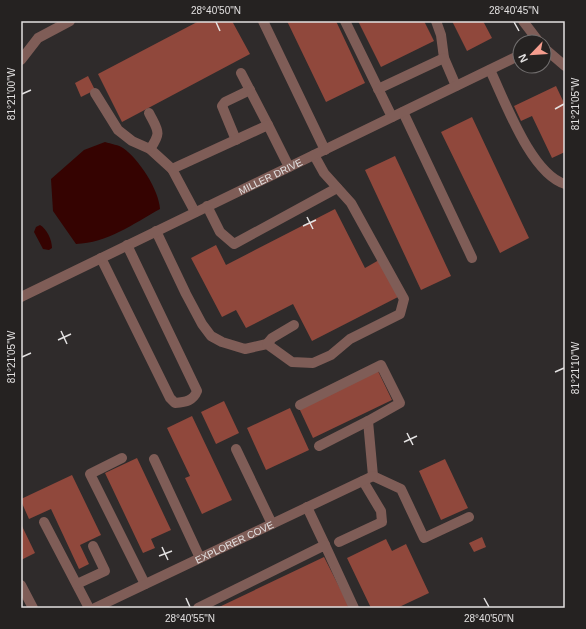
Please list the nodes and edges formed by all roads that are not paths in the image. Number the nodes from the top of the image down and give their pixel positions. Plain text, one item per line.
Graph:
1 (70, 21) edge
2 (263, 21) edge
3 (345, 21) edge
4 (436, 21) edge
5 (523, 21) edge
6 (533, 34) edge
7 (552, 55) edge
8 (444, 58) junction
9 (512, 59) edge
10 (21, 60) edge
11 (565, 66) edge
12 (490, 70) junction
13 (241, 73) dead end
14 (456, 86) junction
15 (378, 89) junction
16 (250, 90) junction
17 (95, 93) dead end
18 (403, 112) junction
19 (149, 113) dead end
20 (392, 117) junction
21 (268, 125) junction
22 (236, 140) junction
23 (150, 149) junction
24 (325, 150) junction
25 (314, 155) junction
26 (289, 167) junction
27 (172, 169) junction
28 (565, 184) edge
29 (337, 188) junction
30 (207, 206) junction
31 (195, 212) junction
32 (156, 231) junction
33 (127, 245) junction
34 (101, 258) junction
35 (472, 258) dead end
36 (21, 296) edge
37 (294, 325) dead end
38 (267, 344) junction
39 (300, 405) dead end
40 (368, 421) junction
41 (319, 446) dead end
42 (236, 449) dead end
43 (122, 458) dead end
44 (154, 460) dead end
45 (373, 476) junction
46 (363, 481) junction
47 (307, 507) junction
48 (470, 517) dead end
49 (44, 522) dead end
50 (272, 524) junction
51 (339, 542) dead end
52 (325, 545) junction
53 (93, 546) dead end
54 (200, 558) junction
55 (77, 584) junction
56 (145, 584) junction
57 (21, 585) edge
58 (33, 608) edge
59 (89, 608) edge
60 (95, 608) edge
61 (198, 608) edge
62 (354, 608) edge

1 - 10 street
2 - 24 street
3 - 15 street
4 - 8 street
5 - 6 street
7 - 11 street
8 - 14 street
8 - 15 street
9 - 12 street, MILLER DRIVE
12 - 14 street, MILLER DRIVE
12 - 28 street
13 - 16 street
14 - 18 street, MILLER DRIVE
15 - 20 street
16 - 21 street
16 - 22 street
17 - 23 street
18 - 20 street, MILLER DRIVE
18 - 35 street
19 - 23 street
20 - 24 street, MILLER DRIVE
21 - 22 street
21 - 26 street
22 - 27 street
23 - 27 street
24 - 25 street, MILLER DRIVE
25 - 26 street, MILLER DRIVE
25 - 29 street
26 - 30 street, MILLER DRIVE
27 - 31 street
29 - 30 street
29 - 38 street
30 - 31 street, MILLER DRIVE
31 - 32 street, MILLER DRIVE
32 - 33 street, MILLER DRIVE
32 - 38 street
33 - 34 street, MILLER DRIVE
33 - 34 street
34 - 36 street, MILLER DRIVE
37 - 38 street
39 - 40 street
40 - 41 street
40 - 45 street
42 - 50 street
43 - 56 street
44 - 54 street
45 - 46 street, EXPLORER COVE
45 - 48 street
46 - 47 street, EXPLORER COVE
46 - 51 street
47 - 50 street, EXPLORER COVE
47 - 52 street
49 - 55 street
50 - 54 street, EXPLORER COVE
52 - 61 street
52 - 62 street
53 - 55 street
54 - 56 street, EXPLORER COVE
55 - 59 street
56 - 60 street, EXPLORER COVE
57 - 58 street

